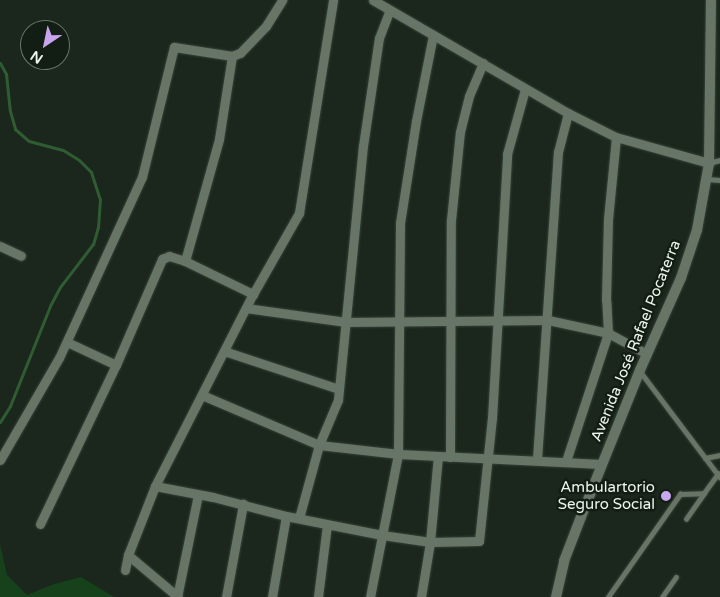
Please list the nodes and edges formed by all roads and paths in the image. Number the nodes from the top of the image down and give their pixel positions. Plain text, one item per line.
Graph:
1 (282, 0) edge
2 (333, 0) edge
3 (373, 0) edge
4 (711, 0) edge
5 (390, 10) junction
6 (716, 26) edge
7 (434, 35) junction
8 (715, 49) edge
9 (232, 56) junction
10 (483, 64) junction
11 (526, 89) junction
12 (568, 113) junction
13 (616, 137) junction
14 (720, 160) edge
15 (709, 163) junction
16 (707, 179) junction
17 (720, 180) edge
18 (0, 246) edge
19 (21, 256) dead end
20 (185, 261) junction
21 (253, 294) junction
22 (246, 308) junction
23 (548, 320) junction
24 (346, 322) junction
25 (400, 322) junction
26 (450, 322) junction
27 (498, 322) junction
28 (608, 333) junction
29 (67, 342) junction
30 (224, 351) junction
31 (647, 354) junction
32 (116, 365) junction
33 (640, 370) junction
34 (339, 389) junction
35 (202, 395) junction
36 (319, 445) junction
37 (398, 454) junction
38 (720, 455) edge
39 (438, 456) junction
40 (450, 457) junction
41 (489, 458) junction
42 (705, 458) junction
43 (0, 460) edge
44 (537, 460) junction
45 (566, 461) junction
46 (602, 464) junction
47 (719, 476) edge
48 (155, 486) junction
49 (704, 493) junction
50 (198, 495) junction
51 (243, 504) junction
52 (286, 516) junction
53 (299, 518) junction
54 (686, 519) dead end
55 (40, 524) dead end
56 (327, 525) junction
57 (382, 535) junction
58 (430, 542) junction
59 (128, 555) junction
60 (125, 570) dead end
61 (676, 578) dead end
62 (178, 597) edge
63 (226, 597) edge
64 (272, 597) edge
65 (318, 597) edge
66 (370, 597) edge
67 (421, 597) edge
68 (556, 597) edge
69 (608, 597) edge
70 (662, 597) edge

1 - 9 street
2 - 21 street
3 - 5 street
4 - 6 street, Avenida José Rafael Pocaterra
5 - 7 street
5 - 24 street
6 - 8 street, Avenida José Rafael Pocaterra
7 - 10 street
7 - 25 street
8 - 15 street, Avenida José Rafael Pocaterra
9 - 20 street
9 - 29 street
10 - 11 street
10 - 26 street
11 - 12 street
11 - 27 street
12 - 13 street
12 - 23 street
13 - 15 street
13 - 28 street
14 - 15 lane
15 - 16 street, Avenida José Rafael Pocaterra
16 - 17 lane
16 - 31 street, Avenida José Rafael Pocaterra
18 - 19 street
20 - 21 street
20 - 32 street
21 - 22 street
22 - 24 street
22 - 30 street
23 - 27 street
23 - 28 street
23 - 44 street
24 - 25 street
24 - 34 street
25 - 26 street
25 - 37 street
26 - 27 street
26 - 40 street
27 - 41 street
28 - 31 street
28 - 45 street
29 - 32 street
29 - 43 street
30 - 34 street
30 - 35 street
31 - 33 street, Avenida José Rafael Pocaterra
32 - 55 street
33 - 42 lane
33 - 46 street, Avenida José Rafael Pocaterra
34 - 36 street
35 - 36 street
35 - 48 street
36 - 37 street
36 - 53 street
37 - 39 street
37 - 57 street
38 - 42 lane
39 - 40 street
39 - 58 street
40 - 41 street
41 - 44 street
41 - 58 street
42 - 47 lane
44 - 45 street
45 - 46 street
46 - 68 street, Avenida José Rafael Pocaterra
47 - 49 lane
48 - 50 street
48 - 59 street
49 - 54 lane
49 - 69 lane
50 - 51 street
50 - 62 street
51 - 52 street
51 - 63 street
52 - 53 street
52 - 64 street
53 - 56 street
56 - 57 street
56 - 65 street
57 - 58 street
57 - 66 street
58 - 67 street
59 - 60 street
59 - 62 street
61 - 70 lane

